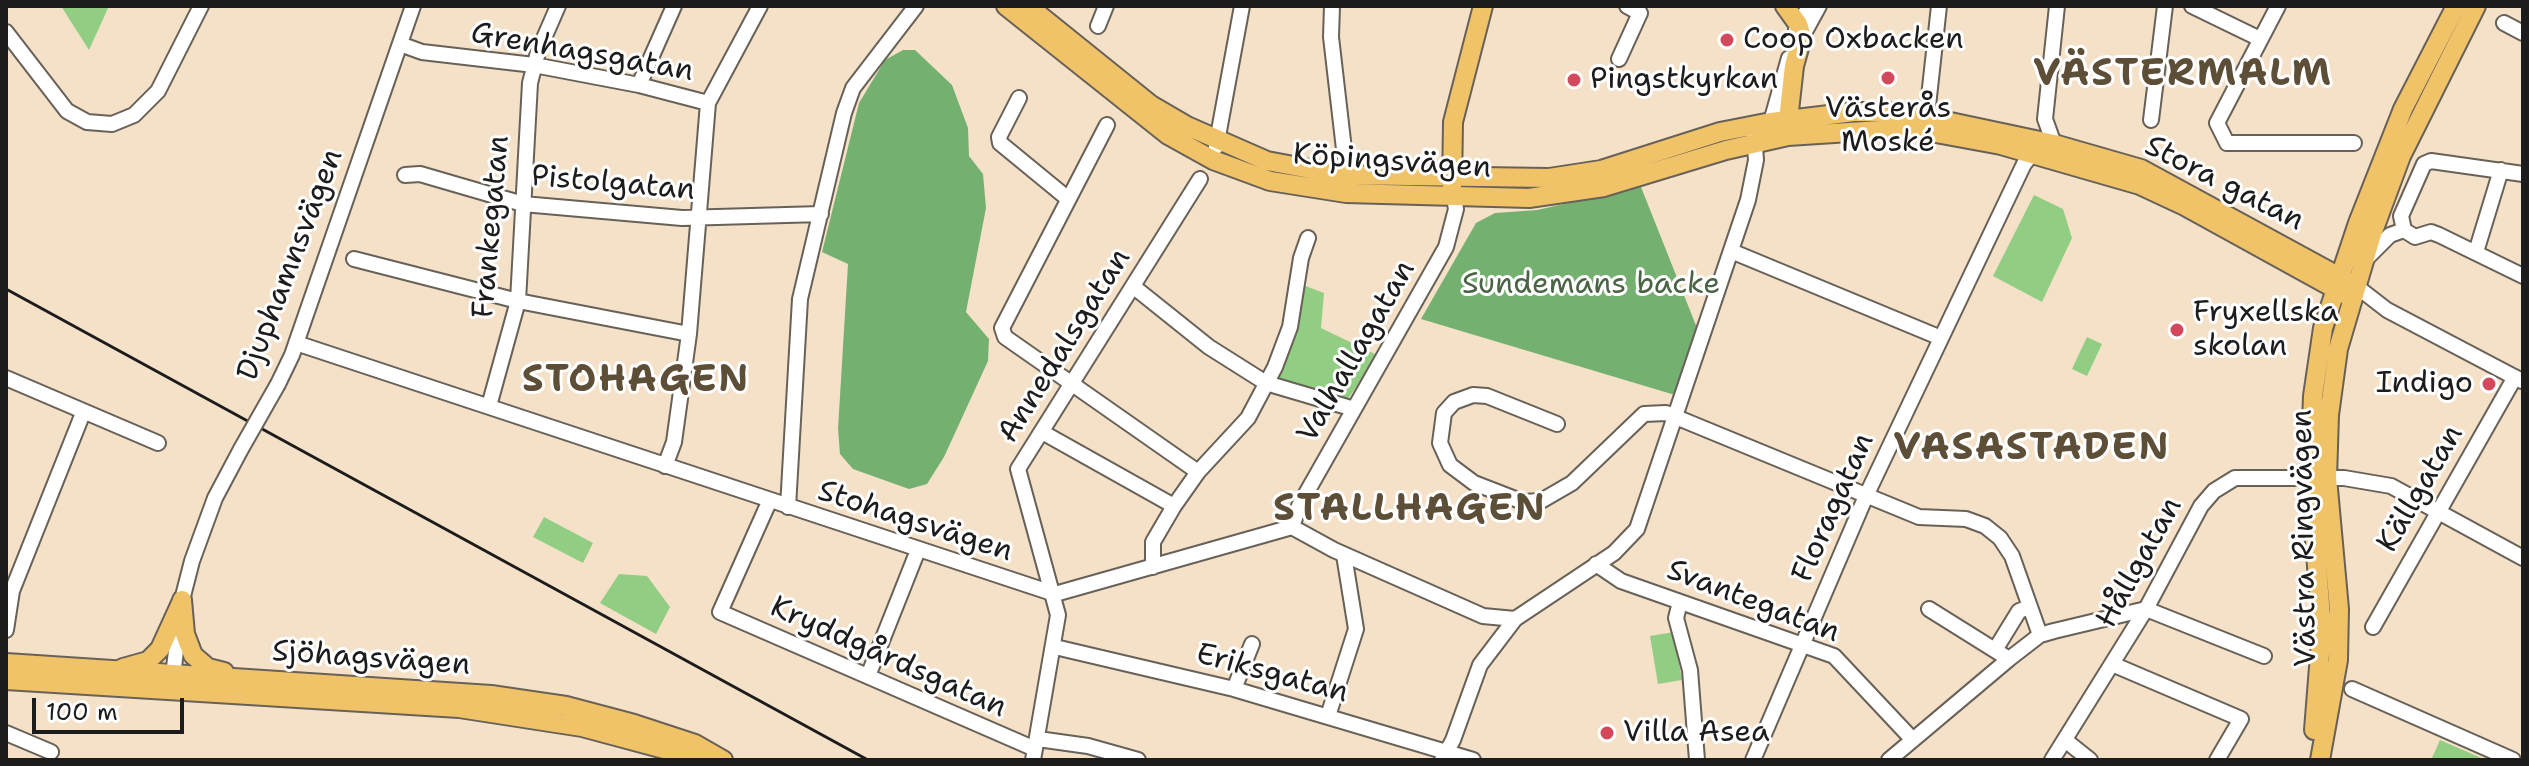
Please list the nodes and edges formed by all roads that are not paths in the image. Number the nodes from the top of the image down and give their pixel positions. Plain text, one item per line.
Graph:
1 (201, 6) edge
2 (413, 6) edge
3 (558, 6) edge
4 (674, 6) edge
5 (760, 6) edge
6 (916, 6) edge
7 (1006, 6) edge
8 (1028, 6) edge
9 (1106, 6) edge
10 (1242, 6) edge
11 (1332, 6) edge
12 (1483, 6) edge
13 (1785, 6) edge
14 (1809, 6) edge
15 (1819, 6) edge
16 (1939, 6) edge
17 (2057, 6) edge
18 (2165, 6) edge
19 (2192, 6) edge
20 (2278, 6) edge
21 (2456, 6) edge
22 (2476, 6) edge
23 (1634, 9) edge
24 (2504, 23) dead end
25 (1098, 26) dead end
26 (1800, 30) junction
27 (6, 32) edge
28 (2523, 33) edge
29 (2260, 39) junction
30 (400, 44) junction
31 (1619, 59) dead end
32 (534, 65) junction
33 (639, 85) junction
34 (1792, 85) junction
35 (1019, 98) dead end
36 (708, 103) junction
37 (1830, 114) junction
38 (1927, 115) junction
39 (2151, 120) dead end
40 (1107, 125) dead end
41 (1771, 131) junction
42 (1218, 140) junction
43 (2354, 143) dead end
44 (2054, 144) junction
45 (2033, 153) junction
46 (1213, 160) junction
47 (2501, 170) junction
48 (2523, 174) edge
49 (405, 175) dead end
50 (1450, 178) junction
51 (1200, 179) dead end
52 (1341, 183) junction
53 (1067, 198) junction
54 (1454, 198) junction
55 (523, 204) junction
56 (821, 214) junction
57 (698, 218) junction
58 (2358, 223) junction
59 (2404, 230) junction
60 (1308, 238) dead end
61 (1731, 251) junction
62 (2476, 252) junction
63 (354, 259) dead end
64 (2365, 260) junction
65 (2307, 266) junction
66 (2523, 276) edge
67 (1134, 287) junction
68 (2345, 289) junction
69 (518, 301) junction
70 (2323, 328) junction
71 (689, 334) junction
72 (1941, 338) junction
73 (296, 343) junction
74 (6, 378) edge
75 (2519, 379) edge
76 (1071, 382) junction
77 (1266, 383) junction
78 (489, 406) junction
79 (1354, 409) junction
80 (83, 413) junction
81 (1676, 416) junction
82 (1557, 424) dead end
83 (1042, 432) junction
84 (158, 443) dead end
85 (665, 466) junction
86 (1198, 472) junction
87 (2318, 478) junction
88 (1866, 496) junction
89 (769, 502) junction
90 (1174, 506) junction
91 (788, 507) junction
92 (2438, 512) junction
93 (1292, 527) junction
94 (918, 550) junction
95 (1344, 555) junction
96 (2523, 558) edge
97 (1596, 564) junction
98 (1153, 567) junction
99 (9, 590) edge
100 (1055, 594) junction
101 (182, 600) junction
102 (1680, 602) junction
103 (2029, 607) junction
104 (1929, 609) dead end
105 (2146, 609) junction
106 (1515, 619) junction
107 (2373, 627) dead end
108 (6, 630) edge
109 (2040, 635) junction
110 (1252, 644) dead end
111 (1802, 645) junction
112 (1055, 647) junction
113 (1995, 650) junction
114 (2264, 656) dead end
115 (2009, 659) junction
116 (6, 663) edge
117 (2112, 664) junction
118 (110, 671) junction
119 (868, 676) junction
120 (6, 680) edge
121 (252, 680) junction
122 (172, 684) junction
123 (382, 687) junction
124 (1234, 689) junction
125 (2352, 689) dead end
126 (529, 701) junction
127 (487, 712) junction
128 (1328, 716) junction
129 (6, 733) edge
130 (1913, 740) junction
131 (2065, 740) junction
132 (1035, 749) edge
133 (51, 752) dead end
134 (1444, 755) edge
135 (705, 760) edge
136 (723, 760) edge
137 (1138, 760) edge
138 (1473, 760) edge
139 (1697, 760) edge
140 (1753, 760) edge
141 (1889, 760) edge
142 (2052, 760) edge
143 (2090, 760) edge
144 (2217, 760) edge
145 (2308, 760) edge
146 (2320, 760) edge
147 (2513, 760) edge

1 - 27 street
2 - 30 street, Djuphamnsvägen
3 - 32 street, Frankegatan
4 - 33 street
5 - 36 street
6 - 56 street
7 - 46 main road, Köpingsvägen
8 - 42 main road, Köpingsvägen
9 - 25 street
10 - 42 street
11 - 52 street
12 - 50 main road
13 - 26 main road
14 - 26 street
15 - 26 street
16 - 38 street
17 - 44 street
18 - 39 street
19 - 29 street
20 - 29 street
21 - 58 main road, Västra Ringvägen
22 - 64 main road, Västra Ringvägen
23 - 31 street
24 - 28 street
26 - 34 main road
26 - 41 street
29 - 43 street
30 - 32 street, Grenhagsgatan
30 - 73 street, Djuphamnsvägen
32 - 33 street, Grenhagsgatan
32 - 55 street, Frankegatan
33 - 36 street, Grenhagsgatan
34 - 37 main road
34 - 41 main road
35 - 53 street
36 - 57 street
37 - 38 main road, Stora gatan
37 - 41 main road, Stora gatan
38 - 44 main road, Stora gatan
40 - 53 street
41 - 45 main road, Stora gatan
41 - 50 main road, Köpingsvägen
41 - 54 main road, Köpingsvägen
41 - 61 street
42 - 46 street
42 - 52 main road, Köpingsvägen
44 - 65 main road, Stora gatan
45 - 65 main road, Stora gatan
45 - 72 street, Floragatan
46 - 52 main road, Köpingsvägen
47 - 48 street
47 - 59 street
47 - 62 street
49 - 55 street, Pistolgatan
50 - 52 main road, Köpingsvägen
50 - 54 main road
51 - 67 street, Annedalsgatan
52 - 54 main road, Köpingsvägen
53 - 76 street
54 - 79 street, Valhallagatan
55 - 57 street, Pistolgatan
55 - 69 street, Frankegatan
56 - 57 street, Pistolgatan
56 - 91 street
57 - 71 street
58 - 65 main road
58 - 68 main road, Västra Ringvägen
59 - 62 street
59 - 64 street
60 - 77 street
61 - 72 street
61 - 81 street
62 - 66 street
63 - 69 street
64 - 68 main road, Västra Ringvägen
65 - 68 main road, Stora gatan
65 - 70 main road
67 - 76 street, Annedalsgatan
67 - 77 street
68 - 70 main road, Västra Ringvägen
68 - 75 street, Stora gatan
68 - 87 main road, Västra Ringvägen
69 - 71 street
69 - 78 street, Frankegatan
70 - 87 main road, Västra Ringvägen
71 - 85 street
72 - 88 street, Floragatan
73 - 78 street, Stohagsvägen
73 - 101 street, Djuphamnsvägen, bridge
74 - 80 street
75 - 92 street, Källgatan
76 - 83 street, Annedalsgatan
76 - 86 street
77 - 79 street
77 - 86 street
78 - 85 street, Stohagsvägen
79 - 93 street, Valhallagatan
80 - 84 street
80 - 99 street
81 - 82 street
81 - 88 street
81 - 97 street
83 - 90 street
83 - 100 street, Annedalsgatan
85 - 89 street, Stohagsvägen
86 - 90 street
87 - 92 street, Hållgatan
87 - 105 street, Hållgatan
87 - 145 main road, Västra Ringvägen
87 - 146 main road, Västra Ringvägen
88 - 103 street
88 - 111 street, Floragatan
89 - 91 street, Stohagsvägen
89 - 119 street, Kryddgårdsgatan
90 - 98 street
91 - 94 street, Stohagsvägen
92 - 96 street, Hållgatan
92 - 107 street, Källgatan
93 - 95 street
93 - 98 street
94 - 100 street, Stohagsvägen
94 - 119 street
95 - 106 street
95 - 128 street
97 - 102 street, Svantegatan
97 - 106 street
98 - 100 street
99 - 108 street
100 - 112 street, Annedalsgatan
101 - 118 main road
101 - 121 main road
101 - 122 street, Djuphamnsvägen
102 - 111 street, Svantegatan
102 - 139 street
103 - 109 street
103 - 113 street
104 - 113 street
105 - 109 street
105 - 114 street
105 - 117 street, Hållgatan
106 - 134 street
109 - 115 street
110 - 124 street
111 - 130 street, Svantegatan
111 - 140 street, Floragatan
112 - 124 street, Eriksgatan
112 - 132 street, Annedalsgatan
113 - 115 street
115 - 130 street
116 - 118 main road, Sjöhagsvägen
117 - 131 street, Hållgatan
117 - 144 street
118 - 122 main road, Sjöhagsvägen
119 - 132 street, Kryddgårdsgatan
120 - 122 main road
121 - 122 main road, Sjöhagsvägen
121 - 123 main road, Sjöhagsvägen
122 - 127 main road, Sjöhagsvägen
123 - 126 main road, Sjöhagsvägen
123 - 127 main road
124 - 128 street, Eriksgatan
125 - 147 street
126 - 127 main road
126 - 136 main road, Sjöhagsvägen
127 - 135 main road, Sjöhagsvägen
128 - 134 street, Eriksgatan
129 - 133 street
130 - 141 street
131 - 142 street, Hållgatan
131 - 143 street
132 - 137 street, Kryddgårdsgatan
134 - 138 street, Eriksgatan

